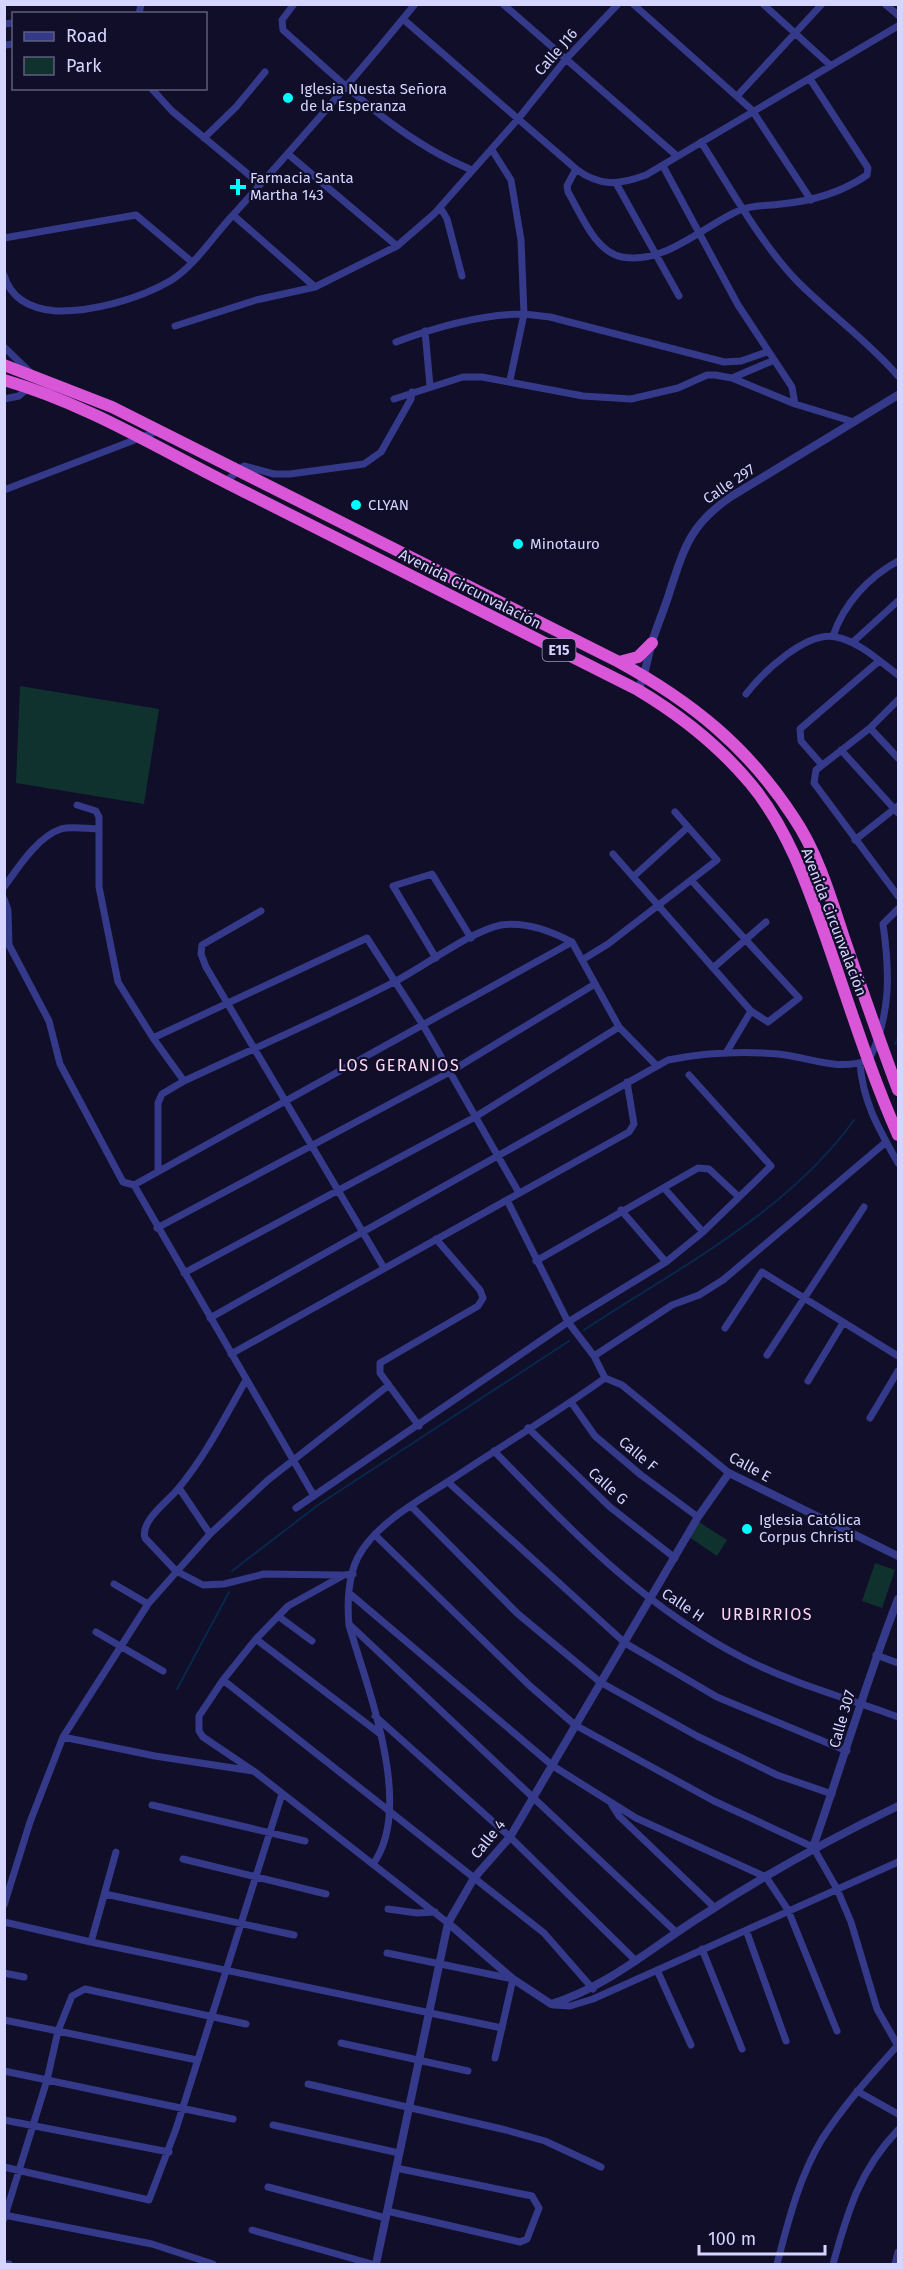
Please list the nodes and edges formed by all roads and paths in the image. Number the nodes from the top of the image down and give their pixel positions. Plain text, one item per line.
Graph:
1 (294, 4) edge
2 (415, 4) edge
3 (503, 4) edge
4 (618, 4) edge
5 (633, 4) edge
6 (762, 4) edge
7 (822, 4) edge
8 (885, 4) edge
9 (898, 15) edge
10 (403, 19) junction
11 (898, 26) edge
12 (796, 34) junction
13 (566, 59) junction
14 (830, 65) junction
15 (265, 72) dead end
16 (810, 79) junction
17 (347, 87) junction
18 (153, 90) edge
19 (738, 95) junction
20 (752, 110) junction
21 (518, 119) junction
22 (204, 138) junction
23 (701, 142) junction
24 (492, 150) junction
25 (288, 154) junction
26 (677, 156) junction
27 (663, 166) junction
28 (576, 169) junction
29 (472, 170) junction
30 (616, 183) junction
31 (260, 184) junction
32 (811, 200) junction
33 (440, 207) junction
34 (742, 209) junction
35 (233, 215) junction
36 (697, 233) junction
37 (4, 238) edge
38 (397, 246) junction
39 (658, 255) junction
40 (192, 262) junction
41 (4, 274) edge
42 (462, 276) dead end
43 (315, 287) junction
44 (678, 296) dead end
45 (524, 314) junction
46 (175, 326) dead end
47 (425, 331) junction
48 (396, 342) dead end
49 (4, 347) edge
50 (767, 352) junction
51 (772, 361) junction
52 (4, 365) edge
53 (898, 376) edge
54 (732, 378) junction
55 (4, 380) edge
56 (510, 380) junction
57 (31, 381) junction
58 (430, 386) junction
59 (412, 392) junction
60 (898, 395) edge
61 (4, 399) edge
62 (393, 399) dead end
63 (795, 404) junction
64 (854, 422) junction
65 (158, 431) junction
66 (140, 436) junction
67 (235, 471) junction
68 (225, 482) junction
69 (4, 490) edge
70 (898, 561) edge
71 (898, 601) edge
72 (833, 636) junction
73 (853, 642) junction
74 (652, 643) junction
75 (879, 660) junction
76 (619, 662) junction
77 (898, 675) edge
78 (645, 676) junction
79 (638, 690) junction
80 (746, 694) dead end
81 (898, 702) edge
82 (870, 728) junction
83 (841, 750) junction
84 (898, 758) edge
85 (822, 765) junction
86 (77, 805) dead end
87 (897, 809) edge
88 (675, 812) dead end
89 (688, 827) junction
90 (99, 829) junction
91 (855, 840) junction
92 (614, 854) dead end
93 (633, 877) junction
94 (691, 880) junction
95 (4, 888) edge
96 (898, 896) edge
97 (4, 899) edge
98 (659, 905) junction
99 (898, 909) edge
100 (261, 911) dead end
101 (766, 922) dead end
102 (471, 938) junction
103 (746, 940) junction
104 (572, 942) junction
105 (436, 958) junction
106 (582, 960) junction
107 (713, 968) junction
108 (395, 981) junction
109 (595, 984) junction
110 (227, 1004) junction
111 (751, 1011) junction
112 (423, 1025) junction
113 (619, 1027) junction
114 (153, 1038) junction
115 (879, 1040) junction
116 (254, 1048) junction
117 (726, 1053) junction
118 (865, 1061) junction
119 (657, 1066) junction
120 (448, 1073) junction
121 (689, 1075) dead end
122 (184, 1081) junction
123 (627, 1082) junction
124 (898, 1088) edge
125 (285, 1101) junction
126 (475, 1117) junction
127 (898, 1136) edge
128 (886, 1142) junction
129 (312, 1146) junction
130 (497, 1156) junction
131 (898, 1163) edge
132 (158, 1171) junction
133 (134, 1185) junction
134 (664, 1188) junction
135 (339, 1191) junction
136 (519, 1193) junction
137 (739, 1197) junction
138 (507, 1200) junction
139 (864, 1207) dead end
140 (621, 1210) junction
141 (158, 1228) junction
142 (363, 1232) junction
143 (704, 1232) junction
144 (436, 1239) junction
145 (536, 1261) junction
146 (666, 1262) junction
147 (384, 1268) junction
148 (184, 1273) junction
149 (802, 1298) junction
150 (210, 1318) junction
151 (568, 1322) junction
152 (843, 1323) junction
153 (725, 1328) dead end
154 (231, 1354) junction
155 (766, 1355) dead end
156 (594, 1356) junction
157 (898, 1356) edge
158 (898, 1371) edge
159 (605, 1378) junction
160 (246, 1380) junction
161 (808, 1381) dead end
162 (389, 1385) junction
163 (571, 1402) junction
164 (870, 1418) dead end
165 (420, 1426) junction
166 (528, 1428) junction
167 (494, 1452) junction
168 (293, 1460) junction
169 (729, 1473) junction
170 (448, 1482) junction
171 (179, 1488) junction
172 (315, 1496) junction
173 (411, 1506) junction
174 (296, 1508) dead end
175 (698, 1517) junction
176 (210, 1534) junction
177 (375, 1535) junction
178 (898, 1556) edge
179 (675, 1558) junction
180 (176, 1570) junction
181 (352, 1574) junction
182 (344, 1575) junction
183 (114, 1584) dead end
184 (349, 1593) junction
185 (898, 1599) edge
186 (650, 1600) junction
187 (148, 1604) junction
188 (896, 1611) edge
189 (278, 1616) junction
190 (350, 1624) junction
191 (96, 1632) dead end
192 (256, 1640) junction
193 (312, 1641) dead end
194 (625, 1643) junction
195 (122, 1645) junction
196 (876, 1655) junction
197 (898, 1663) edge
198 (163, 1671) dead end
199 (223, 1680) junction
200 (600, 1682) junction
201 (859, 1703) junction
202 (375, 1716) junction
203 (898, 1717) edge
204 (575, 1725) junction
205 (379, 1733) junction
206 (63, 1737) junction
207 (847, 1751) junction
208 (553, 1766) junction
209 (255, 1772) junction
210 (282, 1794) junction
211 (832, 1794) junction
212 (533, 1798) junction
213 (611, 1804) junction
214 (152, 1805) dead end
215 (898, 1806) edge
216 (390, 1812) junction
217 (269, 1832) junction
218 (510, 1837) junction
219 (304, 1841) dead end
220 (813, 1847) junction
221 (116, 1852) dead end
222 (183, 1859) dead end
223 (898, 1862) edge
224 (373, 1864) junction
225 (255, 1876) junction
226 (766, 1876) junction
227 (474, 1878) junction
228 (837, 1889) junction
229 (105, 1894) junction
230 (326, 1894) dead end
231 (4, 1905) edge
232 (714, 1907) junction
233 (388, 1908) dead end
234 (788, 1911) junction
235 (435, 1912) junction
236 (4, 1922) edge
237 (241, 1923) junction
238 (448, 1923) junction
239 (746, 1930) junction
240 (676, 1932) junction
241 (294, 1935) dead end
242 (91, 1942) junction
243 (702, 1949) junction
244 (387, 1953) dead end
245 (636, 1961) junction
246 (439, 1963) junction
247 (226, 1969) junction
248 (657, 1970) junction
249 (4, 1973) edge
250 (24, 1977) dead end
251 (513, 1979) junction
252 (592, 1989) junction
253 (551, 2004) junction
254 (428, 2012) junction
255 (211, 2016) junction
256 (4, 2020) edge
257 (246, 2024) dead end
258 (502, 2028) junction
259 (58, 2031) junction
260 (837, 2031) dead end
261 (786, 2041) dead end
262 (341, 2043) dead end
263 (691, 2045) dead end
264 (898, 2046) edge
265 (742, 2049) dead end
266 (495, 2058) dead end
267 (197, 2060) junction
268 (418, 2060) junction
269 (468, 2070) dead end
270 (4, 2071) edge
271 (47, 2080) junction
272 (308, 2084) dead end
273 (857, 2091) junction
274 (182, 2109) junction
275 (408, 2109) junction
276 (898, 2114) edge
277 (232, 2119) dead end
278 (4, 2120) edge
279 (31, 2125) junction
280 (273, 2125) dead end
281 (898, 2130) edge
282 (168, 2152) junction
283 (399, 2153) junction
284 (4, 2167) edge
285 (601, 2167) dead end
286 (396, 2168) junction
287 (18, 2169) junction
288 (268, 2187) dead end
289 (386, 2215) junction
290 (5, 2216) edge
291 (252, 2230) dead end
292 (898, 2252) edge
293 (213, 2265) edge
294 (374, 2265) edge
295 (777, 2265) edge
296 (833, 2265) edge
297 (895, 2265) edge

1 - 17 street
2 - 10 street
3 - 13 street
4 - 13 street, Calle J16
5 - 19 street
6 - 12 street
7 - 12 street
8 - 9 street
10 - 17 street
10 - 21 street
11 - 14 street
12 - 14 street
12 - 19 street
13 - 21 street, Calle J16
13 - 26 street
14 - 16 street
15 - 22 street
16 - 20 street
16 - 32 street
17 - 25 street
17 - 29 street
18 - 22 street
19 - 20 street
20 - 23 street
20 - 32 street
21 - 24 street, Calle J16
21 - 28 street
22 - 31 street
23 - 26 street
23 - 34 street
24 - 29 street, Calle J16
24 - 45 street
25 - 31 street
25 - 38 street
26 - 27 street
27 - 30 street
27 - 36 street
28 - 30 street
28 - 39 street
29 - 33 street, Calle J16
30 - 39 street
31 - 35 street
32 - 34 street
33 - 38 street, Calle J16
33 - 42 street
34 - 36 street
34 - 53 street
35 - 40 street
35 - 43 street
36 - 39 street
36 - 50 street
37 - 40 street
38 - 43 street, Calle J16
39 - 44 street
40 - 41 street
43 - 46 street, Calle J16
45 - 47 street
45 - 50 street
45 - 56 street
47 - 48 street
47 - 58 street
49 - 57 street
50 - 51 street
51 - 54 street
51 - 63 street
52 - 57 highway, Avenida Circunvalación / E15
54 - 56 street
54 - 63 street
55 - 57 highway, Avenida Circunvalación / E15
56 - 58 street
57 - 61 street
57 - 65 highway, Avenida Circunvalación / E15
57 - 66 highway, Avenida Circunvalación / E15
58 - 59 street
59 - 62 street
59 - 67 street
60 - 64 street, Calle 297
63 - 64 street
64 - 74 street, Calle 297
65 - 66 street
65 - 67 highway, Avenida Circunvalación / E15
66 - 68 highway, Avenida Circunvalación / E15
66 - 69 street
67 - 68 street
67 - 76 highway, Avenida Circunvalación / E15
68 - 79 highway, Avenida Circunvalación / E15
70 - 72 street
71 - 73 street
72 - 73 street
72 - 80 street
73 - 75 street
74 - 76 highway
74 - 78 street, Calle 297
75 - 77 street
75 - 85 street
76 - 78 highway, Avenida Circunvalación / E15
78 - 79 street, Calle 297
78 - 115 highway, Avenida Circunvalación / E15
79 - 118 highway, Avenida Circunvalación / E15
81 - 82 street
82 - 83 street
82 - 84 street
83 - 85 street
83 - 87 street
85 - 91 street
86 - 90 street
87 - 91 street
88 - 89 street
89 - 93 street
89 - 94 street
90 - 95 street
90 - 114 street
91 - 96 street
92 - 93 street
93 - 98 street
94 - 98 street
94 - 103 street
97 - 133 street
98 - 106 street
98 - 107 street
99 - 115 street
100 - 110 street
101 - 103 street
102 - 104 street
102 - 105 street
102 - 105 street
103 - 107 street
103 - 111 street
104 - 106 street
104 - 112 street
105 - 108 street
106 - 109 street
107 - 111 street
108 - 110 street
108 - 112 street
108 - 116 street
109 - 113 street
109 - 120 street
110 - 114 street
110 - 116 street
111 - 117 street
112 - 120 street
112 - 125 street
113 - 119 street
113 - 126 street
114 - 122 street
115 - 118 street
115 - 124 highway, Avenida Circunvalación / E15
116 - 122 street
116 - 125 street
117 - 118 street
117 - 119 street
118 - 127 highway, Avenida Circunvalación / E15
118 - 128 street
119 - 123 street
120 - 126 street
120 - 129 street
121 - 137 street
122 - 132 street
123 - 130 street
123 - 136 street
125 - 129 street
125 - 132 street
126 - 130 street
126 - 135 street
128 - 131 street
128 - 156 street
129 - 135 street
129 - 141 street
130 - 136 street
130 - 142 street
132 - 133 street
133 - 141 street
134 - 137 street
134 - 140 street
134 - 143 street
135 - 142 street
135 - 148 street
136 - 138 street
137 - 143 street
138 - 144 street
138 - 145 street
139 - 149 street
140 - 145 street
140 - 146 street
141 - 148 street
142 - 147 street
142 - 150 street
143 - 146 street
144 - 147 street
144 - 162 street
145 - 151 street
146 - 151 street
147 - 154 street
148 - 150 street
149 - 152 street
149 - 153 street
149 - 155 street
150 - 154 street
151 - 156 street
151 - 165 street
152 - 157 street
152 - 161 street
154 - 160 street
156 - 159 street
158 - 164 street
159 - 163 street
159 - 169 street, Calle E
160 - 168 street
160 - 171 street
162 - 165 street
162 - 168 street
163 - 166 street
163 - 175 street, Calle F
165 - 172 street
166 - 167 street
166 - 179 street, Calle G
167 - 170 street
167 - 186 street, Calle H
168 - 172 street
168 - 176 street
169 - 175 street, Calle 4
169 - 178 street, Calle E
170 - 173 street
170 - 194 street
171 - 176 street
171 - 180 street
172 - 174 street
173 - 177 street
173 - 200 street
175 - 179 street, Calle 4
176 - 180 street
177 - 181 street
177 - 204 street
179 - 186 street, Calle 4
180 - 182 street
180 - 187 street
181 - 182 street
181 - 184 street
182 - 189 street
183 - 187 street
184 - 190 street
184 - 208 street
185 - 188 street, Calle 307
186 - 194 street, Calle 4
186 - 201 street, Calle H
187 - 195 street
188 - 196 street, Calle 307
189 - 192 street
189 - 193 street
190 - 202 street
190 - 212 street
191 - 195 street
192 - 199 street
192 - 205 street
194 - 200 street, Calle 4
194 - 207 street
195 - 198 street
195 - 206 street
196 - 197 street
196 - 201 street, Calle 307
199 - 209 street
199 - 216 street
200 - 204 street, Calle 4
200 - 211 street
201 - 203 street, Calle H
201 - 207 street, Calle 307
202 - 205 street
202 - 218 street
204 - 208 street, Calle 4
204 - 220 street
205 - 216 street
206 - 209 street
206 - 231 street
207 - 211 street, Calle 307
208 - 212 street, Calle 4
208 - 213 street
209 - 210 street
210 - 217 street
210 - 224 street
211 - 220 street, Calle 307
212 - 218 street, Calle 4
212 - 240 street
213 - 226 street
213 - 232 street
214 - 217 street
215 - 220 street
216 - 224 street
216 - 227 street
217 - 219 street
217 - 225 street
218 - 227 street, Calle 4
218 - 245 street
220 - 226 street
220 - 228 street
221 - 229 street
222 - 225 street
223 - 228 street
224 - 235 street
225 - 230 street
225 - 237 street
226 - 232 street
226 - 234 street
227 - 238 street, Calle 4
227 - 252 street
228 - 234 street
228 - 264 street
229 - 237 street
229 - 242 street
232 - 240 street
233 - 235 street
234 - 239 street
234 - 260 street
235 - 238 street
236 - 242 street
237 - 241 street
237 - 247 street
238 - 246 street, Calle 4
238 - 251 street
239 - 243 street
239 - 261 street
240 - 245 street
242 - 247 street
243 - 248 street
243 - 265 street
244 - 246 street
245 - 252 street
246 - 251 street
246 - 254 street, Calle 4
247 - 254 street
247 - 255 street
248 - 253 street
248 - 263 street
249 - 250 street
251 - 253 street
251 - 258 street
252 - 253 street
254 - 258 street
254 - 268 street, Calle 4
255 - 257 street
255 - 259 street
255 - 267 street
256 - 259 street
258 - 266 street
259 - 267 street
259 - 271 street
262 - 268 street
264 - 273 street
267 - 274 street
268 - 269 street
268 - 275 street, Calle 4
270 - 271 street
271 - 274 street
271 - 279 street
272 - 275 street
273 - 276 street
273 - 295 street
274 - 277 street
274 - 282 street
275 - 283 street, Calle 4
275 - 285 street
278 - 279 street
279 - 282 street
279 - 287 street
280 - 283 street
281 - 296 street
282 - 287 street
283 - 286 street, Calle 4
284 - 287 street
286 - 289 street, Calle 4
286 - 289 street
287 - 290 street
288 - 289 street
289 - 294 street, Calle 4
290 - 293 street
291 - 294 street
292 - 297 street

